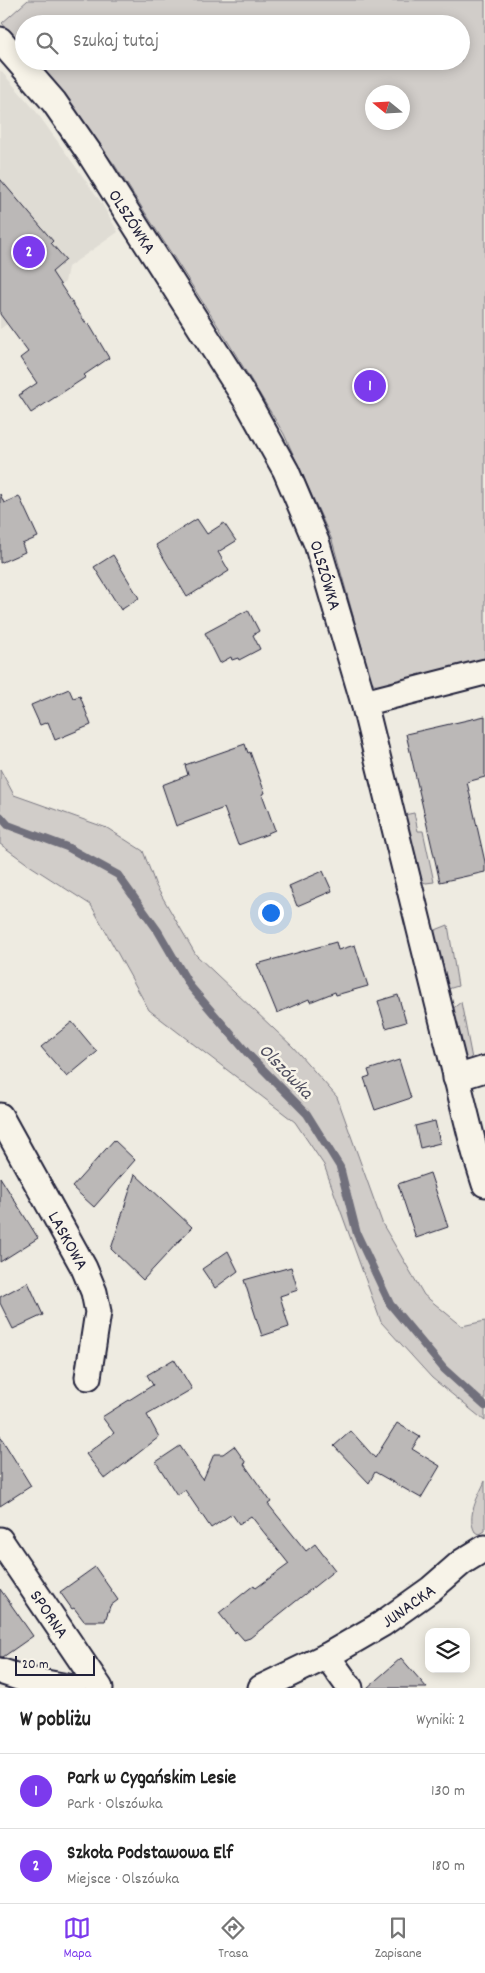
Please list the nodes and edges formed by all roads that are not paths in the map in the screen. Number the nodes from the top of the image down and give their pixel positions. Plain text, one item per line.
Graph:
1 (0, 40) edge
2 (15, 57) edge
3 (26, 70) edge
4 (485, 672) edge
5 (364, 703) junction
6 (485, 1069) edge
7 (456, 1078) junction
8 (0, 1116) edge
9 (485, 1184) edge
10 (88, 1377) dead end
11 (0, 1540) edge
12 (485, 1548) edge
13 (327, 1656) junction
14 (0, 1672) edge
15 (73, 1688) edge
16 (100, 1688) edge
17 (261, 1688) edge
18 (350, 1688) edge

1 - 2 street, OLSZÓWKA
3 - 5 street, OLSZÓWKA
4 - 5 street
5 - 7 street, OLSZÓWKA
6 - 7 street
7 - 9 street, OLSZÓWKA
8 - 10 street, LASKOWA
11 - 16 street, SPORNA
12 - 13 street, JUNACKA
13 - 17 street, JUNACKA
13 - 18 street
14 - 15 street

